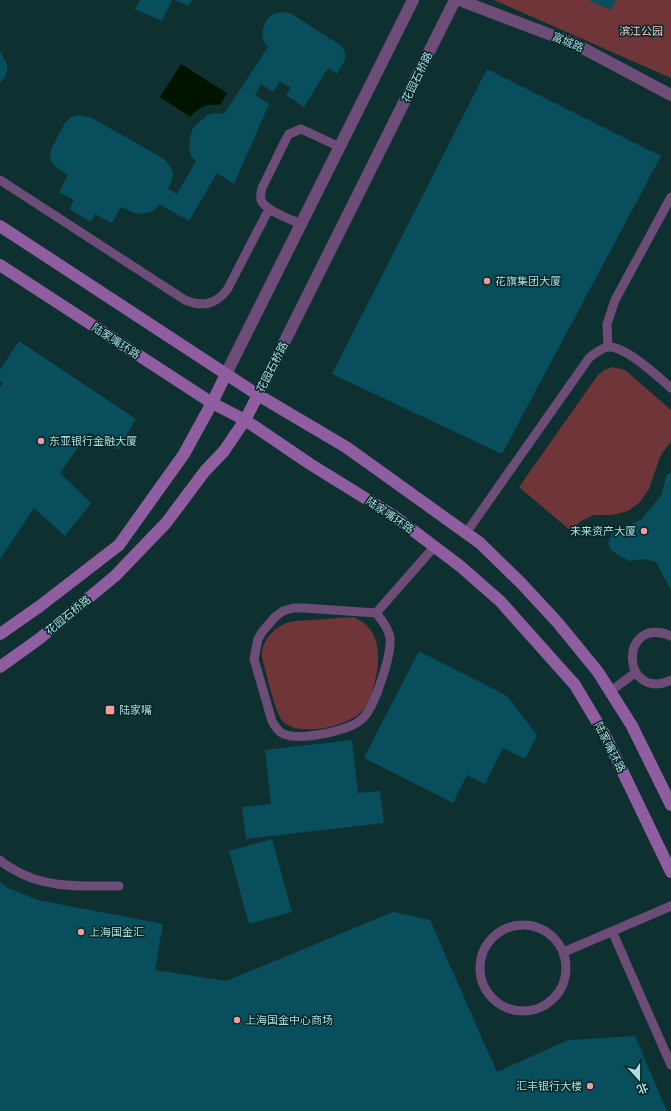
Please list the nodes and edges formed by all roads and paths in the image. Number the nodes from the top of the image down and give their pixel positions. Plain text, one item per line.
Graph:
1 (413, 0) edge
2 (455, 0) edge
3 (459, 0) edge
4 (671, 95) edge
5 (340, 147) junction
6 (0, 180) edge
7 (671, 196) edge
8 (269, 209) junction
9 (301, 224) junction
10 (0, 226) edge
11 (0, 265) edge
12 (608, 347) junction
13 (226, 374) junction
14 (671, 388) edge
15 (258, 395) junction
16 (212, 403) junction
17 (245, 420) junction
18 (466, 533) junction
19 (435, 546) junction
20 (376, 613) junction
21 (0, 634) edge
22 (671, 636) edge
23 (0, 667) edge
24 (636, 672) junction
25 (671, 680) edge
26 (611, 691) junction
27 (671, 804) edge
28 (0, 860) edge
29 (671, 872) edge
30 (119, 886) dead end
31 (671, 906) edge
32 (612, 931) junction
33 (564, 952) junction
34 (671, 1065) edge

1 - 5 street
2 - 15 street, 花园石桥路
3 - 4 street, 富城路
5 - 8 lane
5 - 9 street
6 - 8 lane
7 - 12 lane
8 - 9 lane
9 - 13 street
10 - 13 main road
11 - 16 main road, 陆家嘴环路
12 - 14 lane
12 - 18 lane
13 - 15 main road
13 - 16 main road
15 - 17 main road, 花园石桥路
15 - 18 main road
16 - 17 main road, 陆家嘴环路
16 - 21 main road
17 - 19 main road, 陆家嘴环路
17 - 23 main road, 花园石桥路
18 - 26 main road
19 - 20 lane
19 - 29 main road, 陆家嘴环路
20 - 20 lane
22 - 24 lane
24 - 25 lane
24 - 26 lane
26 - 27 main road
28 - 30 lane
31 - 32 lane
32 - 33 lane
32 - 34 lane
33 - 33 lane

